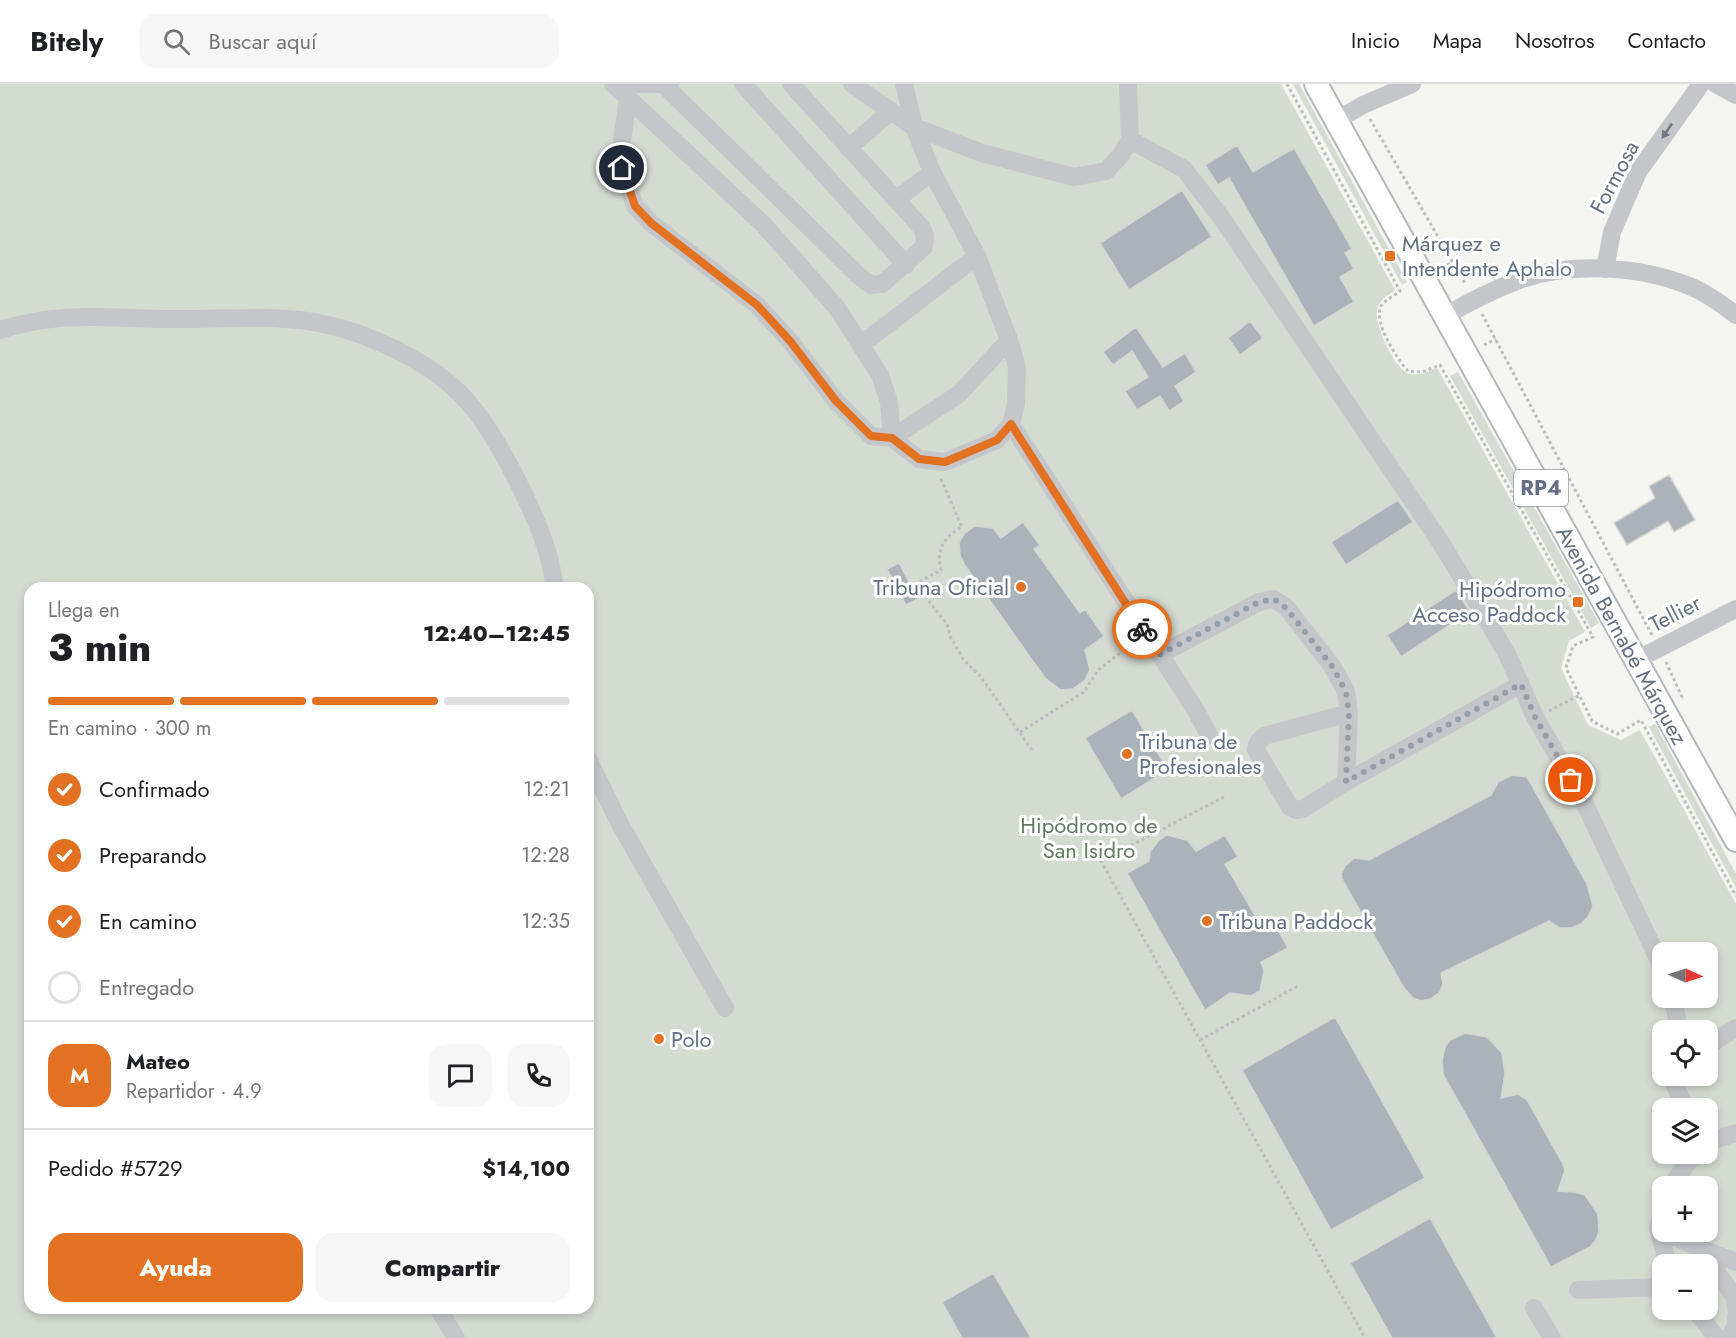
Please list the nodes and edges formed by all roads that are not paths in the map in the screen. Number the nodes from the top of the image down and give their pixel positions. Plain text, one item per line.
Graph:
1 (614, 84) edge
2 (743, 84) edge
3 (791, 84) edge
4 (852, 84) edge
5 (904, 84) edge
6 (1128, 84) edge
7 (1316, 84) edge
8 (1412, 84) edge
9 (1701, 84) edge
10 (1716, 84) edge
11 (667, 85) edge
12 (1736, 95) edge
13 (628, 98) junction
14 (890, 112) junction
15 (1337, 120) junction
16 (914, 127) junction
17 (1130, 140) junction
18 (848, 148) junction
19 (932, 172) junction
20 (896, 200) junction
21 (977, 256) junction
22 (906, 265) junction
23 (1605, 269) junction
24 (1736, 315) edge
25 (1445, 316) junction
26 (0, 330) edge
27 (1009, 340) junction
28 (862, 344) junction
29 (1011, 424) junction
30 (892, 438) junction
31 (554, 582) edge
32 (1736, 609) edge
33 (1159, 655) junction
34 (1636, 660) junction
35 (1521, 684) junction
36 (1349, 713) junction
37 (1209, 735) dead end
38 (594, 771) edge
39 (1346, 782) junction
40 (1736, 840) edge
41 (1652, 946) edge
42 (725, 1008) dead end
43 (1736, 1028) edge
44 (1718, 1039) edge
45 (1736, 1133) edge
46 (1718, 1139) edge
47 (1690, 1242) edge
48 (1700, 1248) junction
49 (1736, 1262) edge
50 (1652, 1287) edge
51 (1578, 1290) dead end
52 (1534, 1308) dead end
53 (1736, 1309) edge
54 (442, 1314) edge
55 (1736, 1317) edge
56 (1703, 1320) edge
57 (456, 1338) edge
58 (1552, 1338) edge
59 (1718, 1338) edge
60 (1729, 1338) edge

1 - 11 street
1 - 13 street
2 - 22 street
3 - 18 street
4 - 14 street
5 - 16 street
6 - 17 street
7 - 15 main road, Avenida Bernabé Márquez / RP4
8 - 15 street
9 -> 23 street, Formosa
10 - 12 street
11 - 22 street
13 - 28 street
13 - 30 street
14 - 16 street
14 - 18 street
15 - 25 main road, Avenida Bernabé Márquez / RP4
16 - 17 street
16 - 19 street
17 - 35 street
18 - 20 street
19 - 20 street
19 - 21 street
20 - 22 street
21 - 27 street
21 - 28 street
23 - 24 street
23 - 25 street
25 - 34 main road, Avenida Bernabé Márquez / RP4
26 - 31 street
27 - 29 street
27 - 30 street
28 - 30 street
29 - 30 street
29 - 33 street
32 - 34 street, Tellier
33 - 36 street
33 - 37 street
34 - 40 main road, Avenida Bernabé Márquez / RP4
35 - 39 street
35 - 41 street
36 - 39 street
36 - 39 street
38 - 42 street
43 - 44 street
45 - 46 street
47 - 48 street
48 - 49 street
48 - 53 street
50 - 51 street
52 - 58 street
54 - 57 street
55 - 60 street
56 - 59 street

